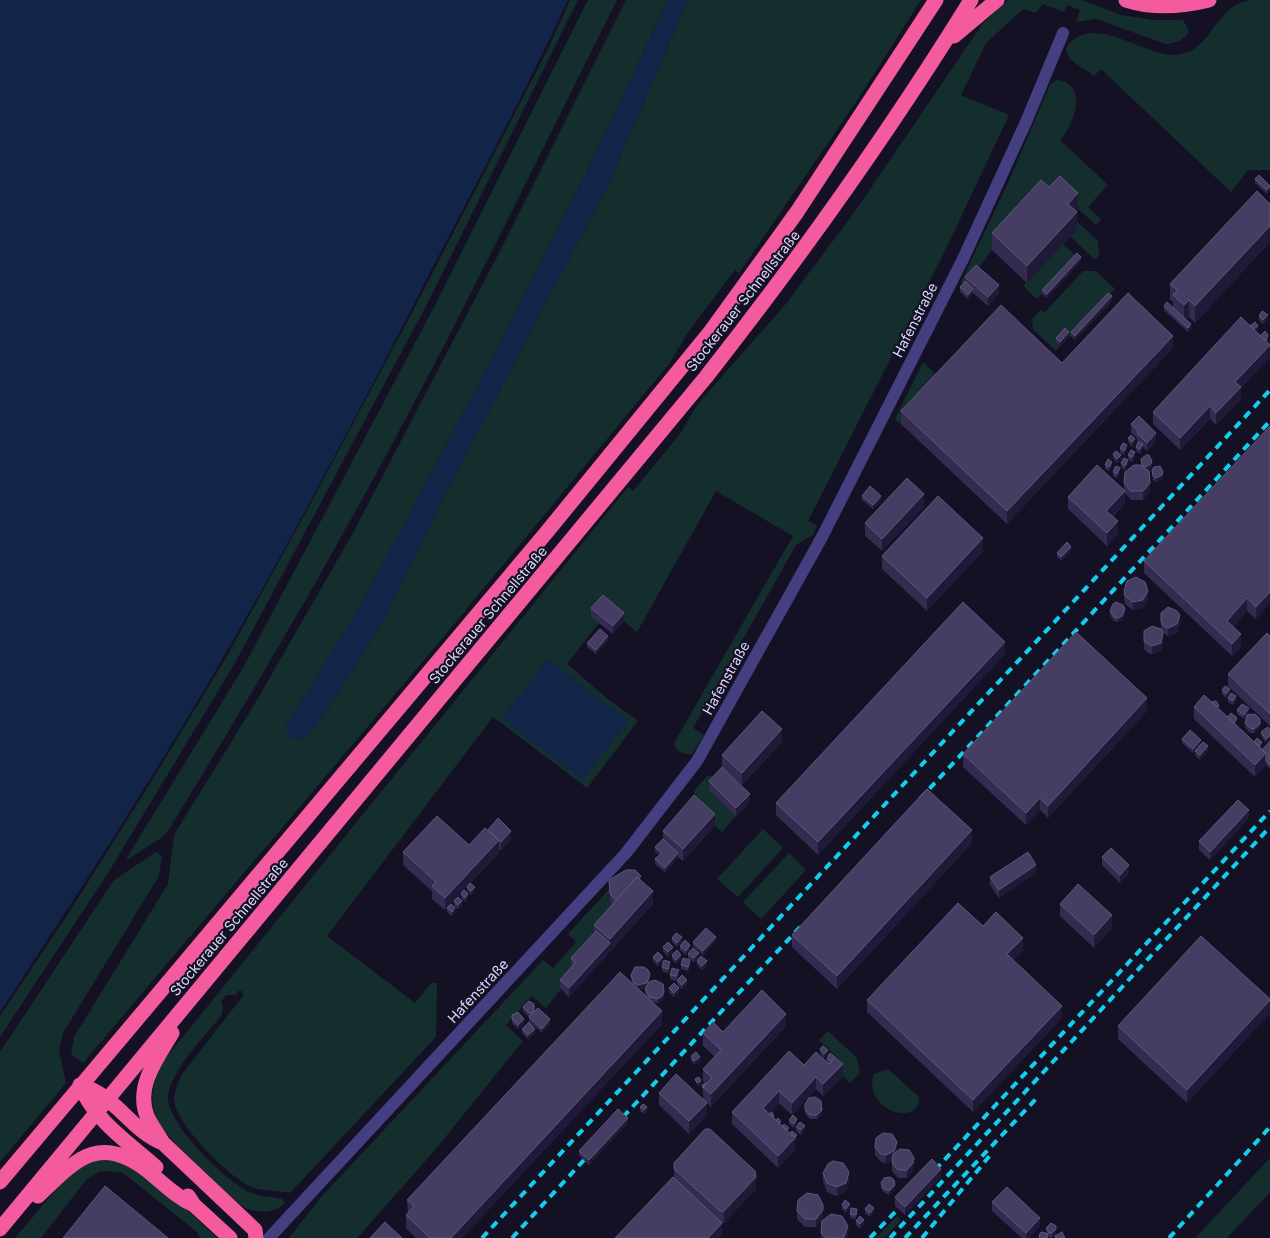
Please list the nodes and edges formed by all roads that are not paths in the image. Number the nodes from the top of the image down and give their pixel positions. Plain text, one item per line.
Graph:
1 (936, 0) edge
2 (971, 0) edge
3 (997, 0) edge
4 (1126, 0) edge
5 (1210, 0) edge
6 (1063, 33) dead end
7 (943, 46) junction
8 (198, 991) junction
9 (80, 1085) junction
10 (108, 1098) junction
11 (96, 1113) junction
12 (163, 1143) junction
13 (0, 1182) edge
14 (194, 1205) junction
15 (0, 1230) edge
16 (230, 1238) edge
17 (256, 1238) edge
18 (269, 1238) edge

1 - 9 highway, Stockerauer Schnellstraße
2 - 7 highway, Stockerauer Schnellstraße
3 - 7 highway
4 - 5 highway
6 - 18 street, Hafenstraße
7 - 8 highway, Stockerauer Schnellstraße
8 - 10 highway, Stockerauer Schnellstraße
8 - 12 highway
9 - 10 highway
9 - 11 highway
9 - 13 highway, Stockerauer Schnellstraße
10 - 11 highway, Stockerauer Schnellstraße
10 - 12 highway
11 - 14 highway
11 - 15 highway, Stockerauer Schnellstraße
12 - 17 highway
14 - 15 highway
14 - 16 highway

